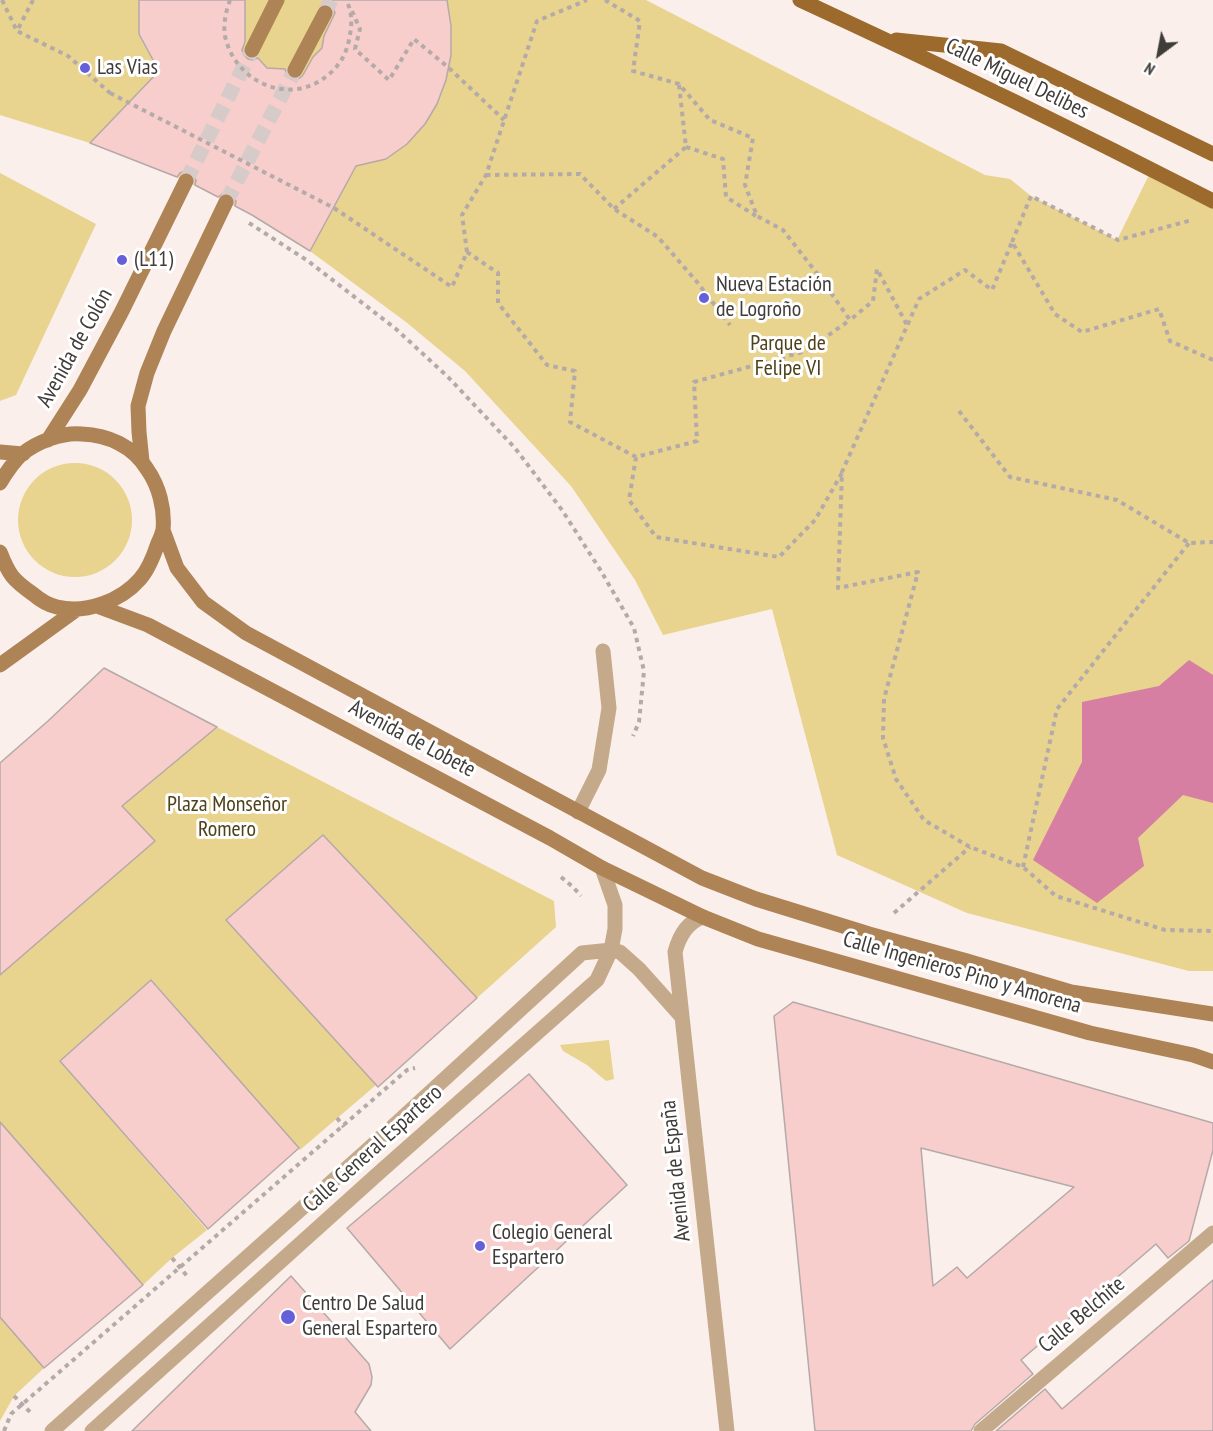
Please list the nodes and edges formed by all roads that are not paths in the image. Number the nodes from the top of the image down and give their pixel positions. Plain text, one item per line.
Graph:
1 (277, 0) edge
2 (800, 0) edge
3 (325, 13) tunnel mouth
4 (884, 39) junction
5 (252, 51) tunnel mouth
6 (295, 70) tunnel mouth
7 (1213, 154) edge
8 (186, 181) tunnel mouth
9 (1213, 201) edge
10 (226, 202) tunnel mouth
11 (48, 440) junction
12 (0, 452) edge
13 (23, 454) junction
14 (142, 461) junction
15 (0, 483) edge
16 (163, 530) junction
17 (0, 552) edge
18 (97, 606) junction
19 (76, 610) junction
20 (603, 651) dead end
21 (0, 664) edge
22 (578, 812) junction
23 (602, 868) junction
24 (702, 878) joint
25 (703, 917) junction
26 (611, 950) junction
27 (1213, 1014) edge
28 (682, 1017) junction
29 (1213, 1062) edge
30 (1213, 1233) edge
31 (52, 1431) edge
32 (92, 1431) edge
33 (727, 1431) edge
34 (981, 1431) edge

1 - 5 main road
2 - 4 main road, Calle Miguel Delibes
3 - 6 main road
4 - 7 main road, Calle Miguel Delibes
4 - 9 main road, Calle Miguel Delibes
8 - 11 main road, Avenida de Colón
10 - 14 main road
11 - 13 main road
11 - 14 main road
12 - 13 main road
13 - 15 main road
14 - 16 main road
16 - 18 main road
16 - 22 main road, Avenida de Lobete
17 - 19 main road
18 - 19 main road
18 - 23 main road, Avenida de Lobete
19 - 21 main road
20 - 22 street
22 - 24 main road, Avenida de Lobete
23 - 25 main road, Avenida de Lobete
23 - 26 street, Calle General Espartero
24 - 27 main road, Calle Ingenieros Pino y Amorena
25 - 28 street, Avenida de España
25 - 29 main road, Calle Ingenieros Pino y Amorena
26 - 28 street
26 - 31 street
26 - 32 street, Calle General Espartero
28 - 33 street, Avenida de España
30 - 34 street, Calle Belchite

